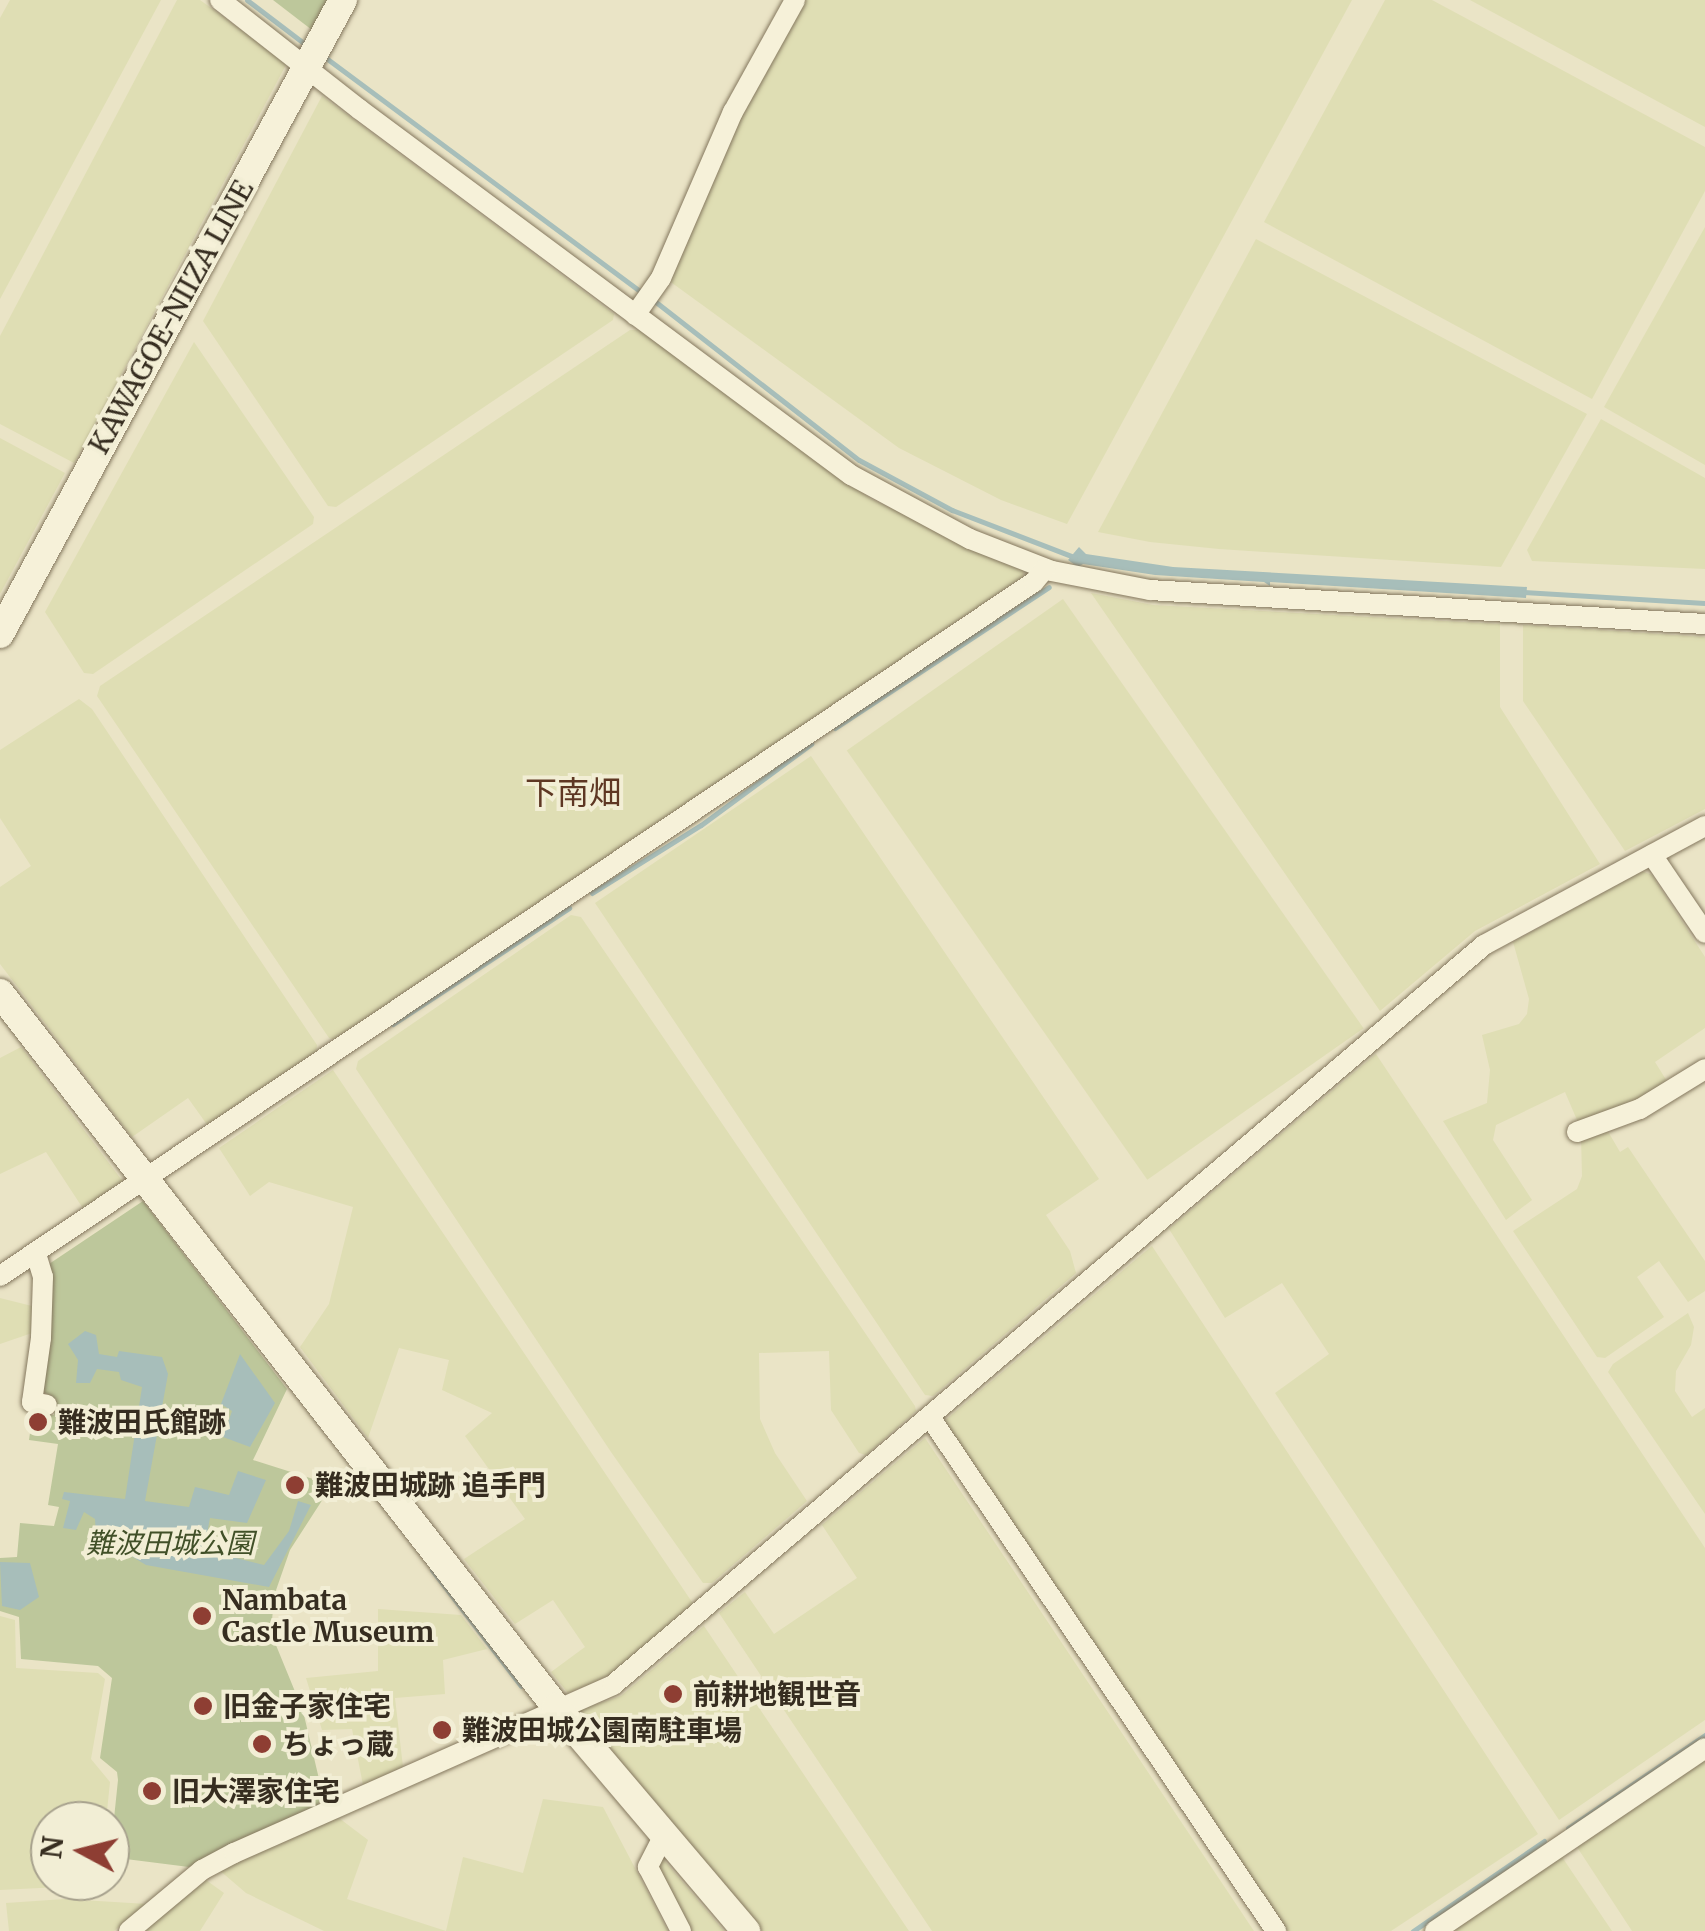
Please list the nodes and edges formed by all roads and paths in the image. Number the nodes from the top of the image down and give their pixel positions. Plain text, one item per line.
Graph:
1 (220, 0) edge
2 (343, 0) edge
3 (796, 0) edge
4 (312, 56) junction
5 (637, 312) junction
6 (1045, 569) junction
7 (1705, 624) edge
8 (0, 634) edge
9 (1705, 826) edge
10 (1652, 855) junction
11 (1705, 933) edge
12 (0, 992) edge
13 (1705, 1069) edge
14 (1577, 1132) dead end
15 (145, 1179) junction
16 (36, 1254) junction
17 (0, 1276) edge
18 (46, 1405) dead end
19 (930, 1417) junction
20 (556, 1706) junction
21 (1705, 1748) edge
22 (664, 1835) junction
23 (129, 1931) edge
24 (681, 1931) edge
25 (746, 1931) edge
26 (1276, 1931) edge
27 (1435, 1931) edge

1 - 4 street
2 - 4 street, KAWAGOE-NIIZA LINE
3 - 5 street
4 - 5 street
4 - 8 street, KAWAGOE-NIIZA LINE
5 - 6 street
6 - 7 street
6 - 15 street
9 - 10 street
10 - 11 street
10 - 19 street
12 - 15 street
13 - 14 street
15 - 16 street
15 - 20 street
16 - 17 street
16 - 18 street
19 - 20 street
19 - 26 street
20 - 22 street
20 - 23 street
21 - 27 street
22 - 24 street
22 - 25 street

